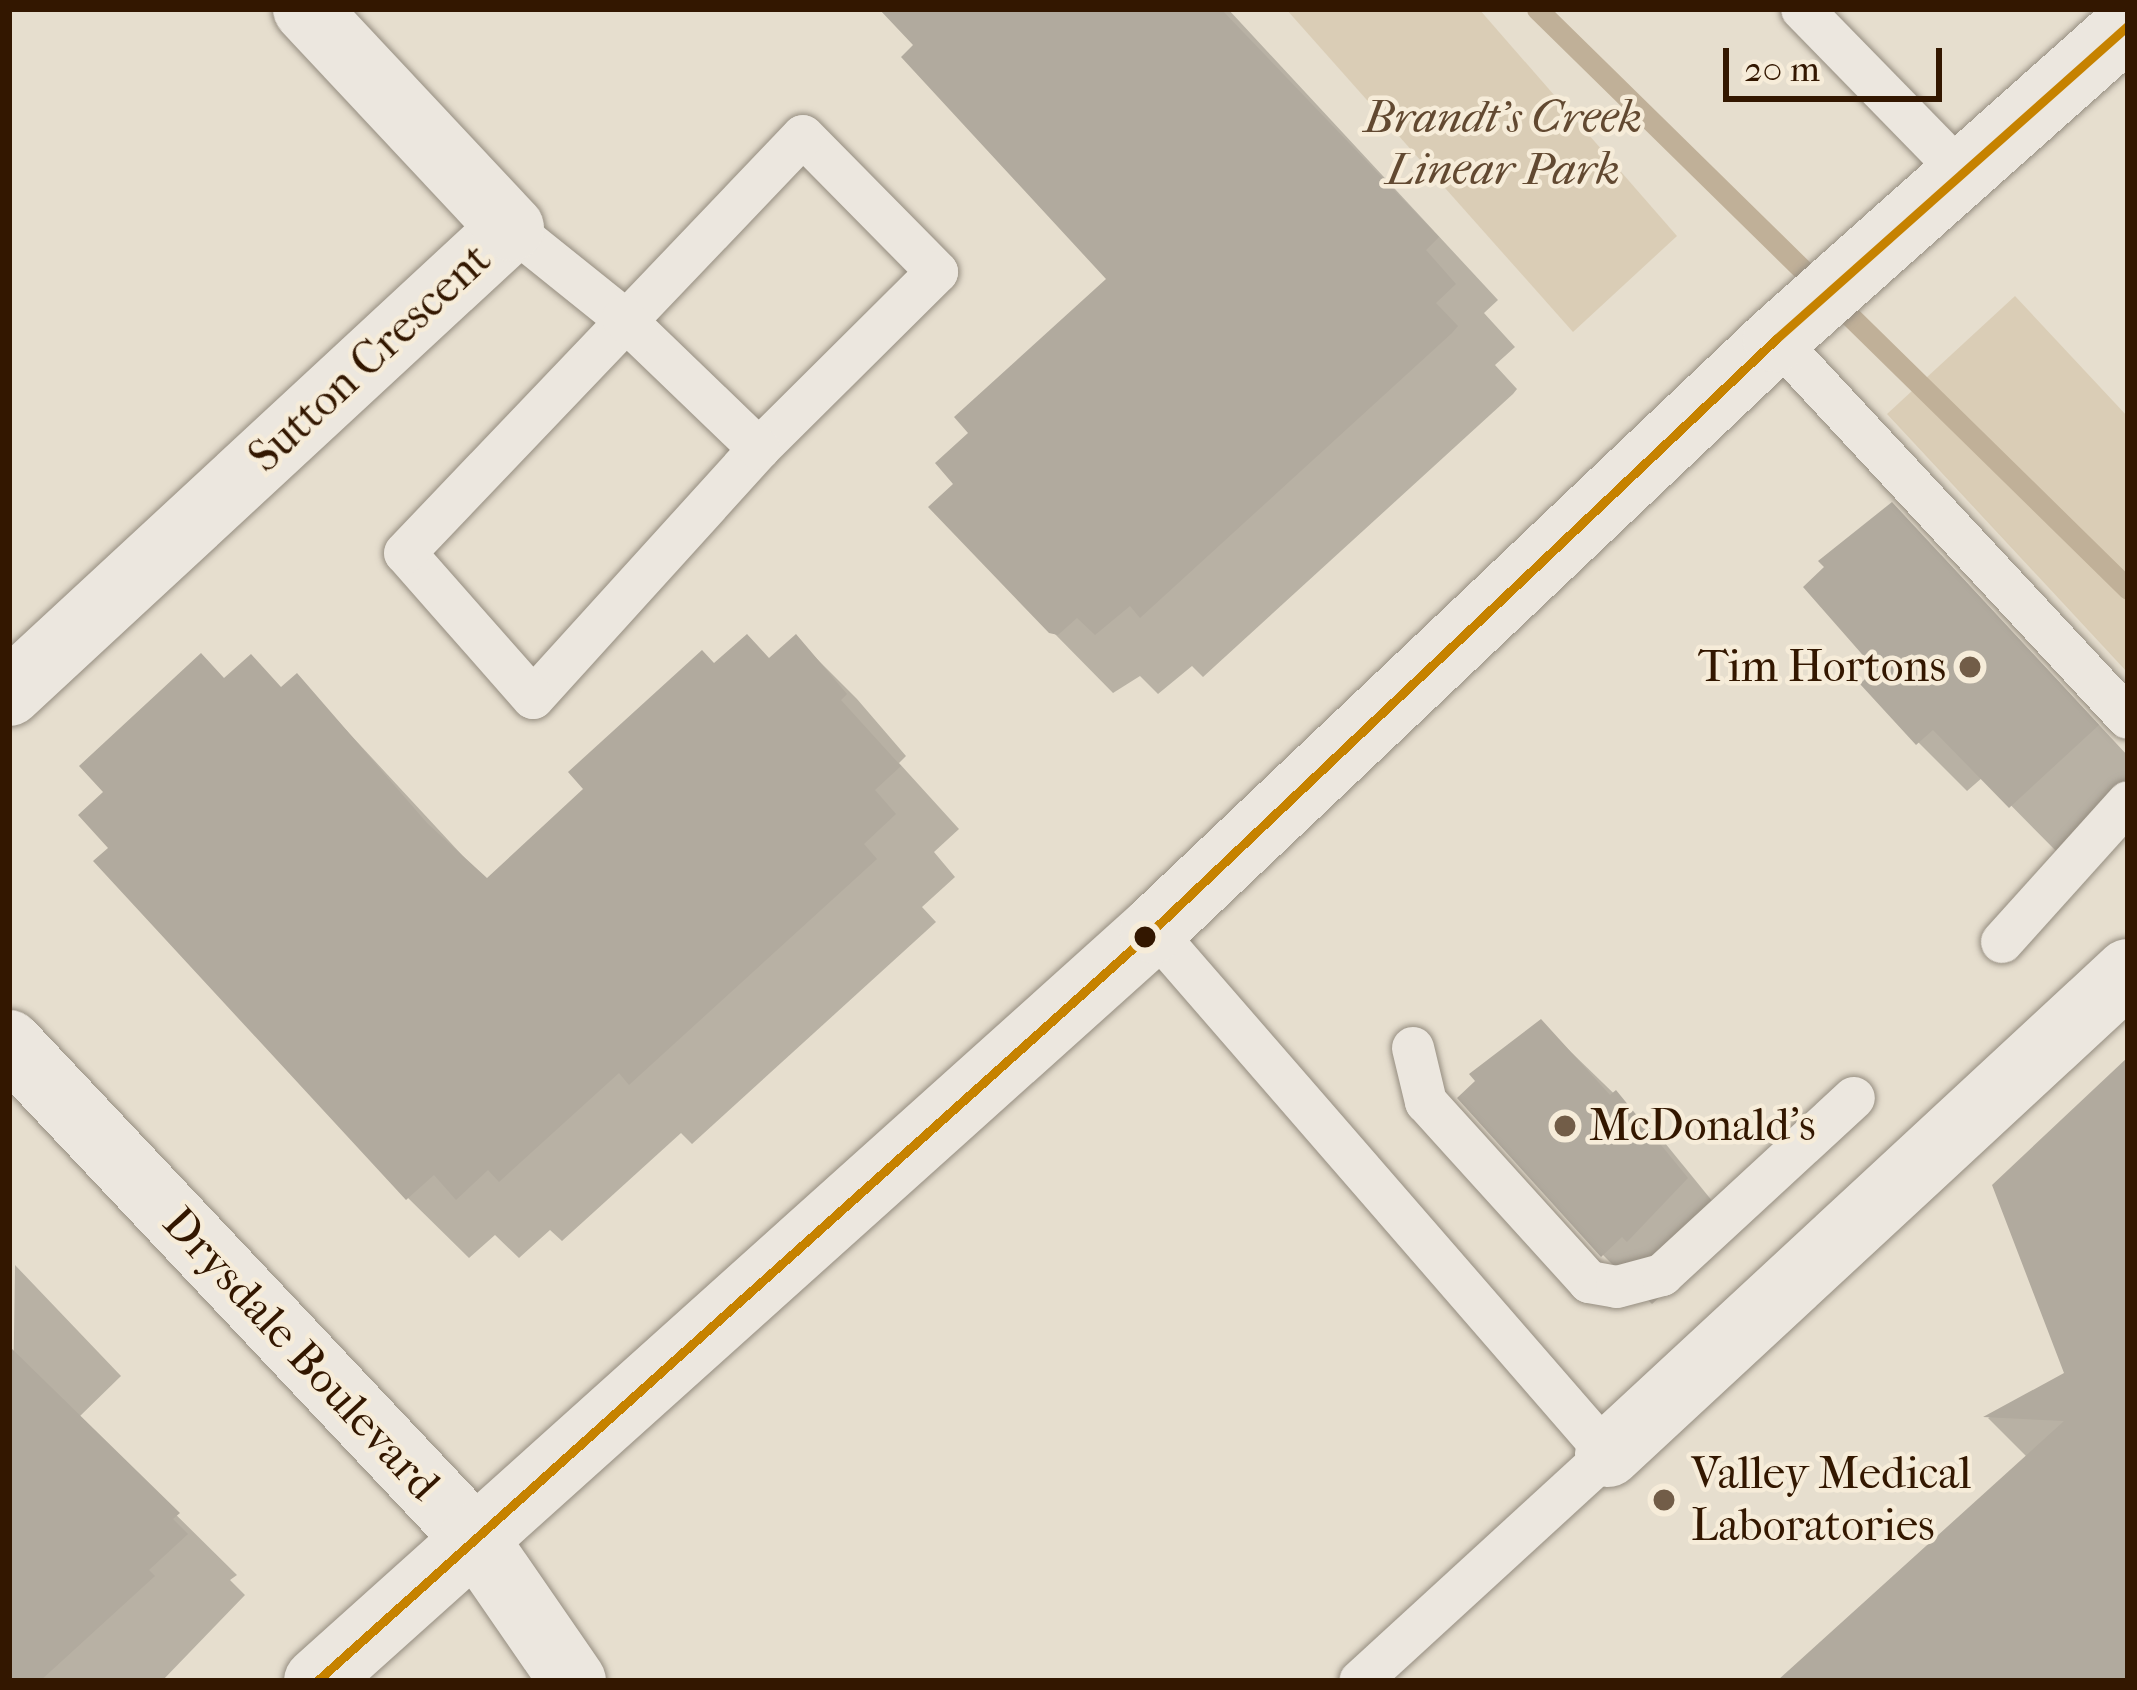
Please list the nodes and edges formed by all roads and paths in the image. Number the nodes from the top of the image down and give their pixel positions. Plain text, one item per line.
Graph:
1 (306, 9) edge
2 (1802, 9) edge
3 (2128, 25) edge
4 (1965, 176) junction
5 (512, 227) junction
6 (623, 318) junction
7 (1776, 339) junction
8 (759, 449) junction
9 (9, 693) edge
10 (2128, 718) edge
11 (2128, 802) edge
12 (1153, 930) junction
13 (2002, 942) dead end
14 (2128, 972) edge
15 (9, 1042) edge
16 (1413, 1048) dead end
17 (1854, 1098) dead end
18 (1608, 1454) junction
19 (472, 1536) junction
20 (317, 1681) edge
21 (574, 1681) edge
22 (1360, 1681) edge

1 - 5 street, Sutton Crescent
2 - 4 lane
3 - 4 street
4 - 7 street
5 - 6 lane
5 - 9 street, Sutton Crescent
6 - 8 lane
6 - 8 lane
6 - 8 lane
7 - 10 lane
7 - 12 street
11 - 13 lane
12 - 18 lane
12 - 19 street
14 - 18 street
15 - 19 street, Drysdale Boulevard
16 - 17 lane
18 - 22 lane
19 - 20 street
19 - 21 street, Drysdale Boulevard

